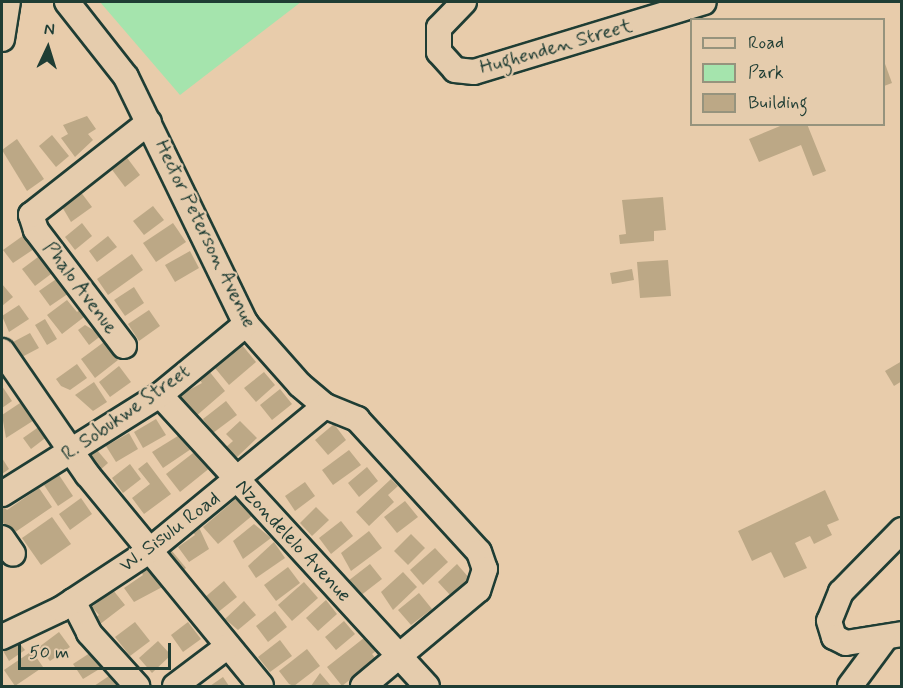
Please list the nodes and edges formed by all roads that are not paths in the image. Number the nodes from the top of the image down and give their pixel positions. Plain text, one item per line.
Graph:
1 (8, 2) edge
2 (67, 2) edge
3 (464, 2) edge
4 (704, 2) edge
5 (2, 39) edge
6 (149, 122) junction
7 (246, 324) junction
8 (124, 346) dead end
9 (2, 351) edge
10 (160, 395) junction
11 (325, 406) junction
12 (72, 452) junction
13 (237, 482) junction
14 (2, 494) edge
15 (902, 530) edge
16 (149, 551) junction
17 (73, 602) junction
18 (2, 637) edge
19 (893, 637) edge
20 (228, 646) junction
21 (400, 656) junction
22 (136, 687) edge
23 (175, 687) edge
24 (261, 687) edge
25 (363, 687) edge
26 (427, 687) edge
27 (850, 687) edge

1 - 5 street
2 - 6 street, Hector Peterson Avenue
3 - 4 street, Hughenden Street
6 - 7 street, Hector Peterson Avenue
6 - 8 street, Phalo Avenue
7 - 10 street, R. Sobukwe Street
7 - 11 street, Hector Peterson Avenue
9 - 12 street
10 - 12 street, R. Sobukwe Street
10 - 13 street, Nzondelelo Avenue
11 - 13 street, W. Sisulu Road
11 - 21 street, Hector Peterson Avenue
12 - 14 street, R. Sobukwe Street
12 - 16 street
13 - 16 street, W. Sisulu Road
13 - 21 street, Nzondelelo Avenue
15 - 19 street
16 - 17 street, W. Sisulu Road
16 - 20 street
17 - 18 street, W. Sisulu Road
17 - 22 street
19 - 27 street
20 - 23 street
20 - 24 street
21 - 25 street
21 - 26 street, Nzondelelo Avenue

